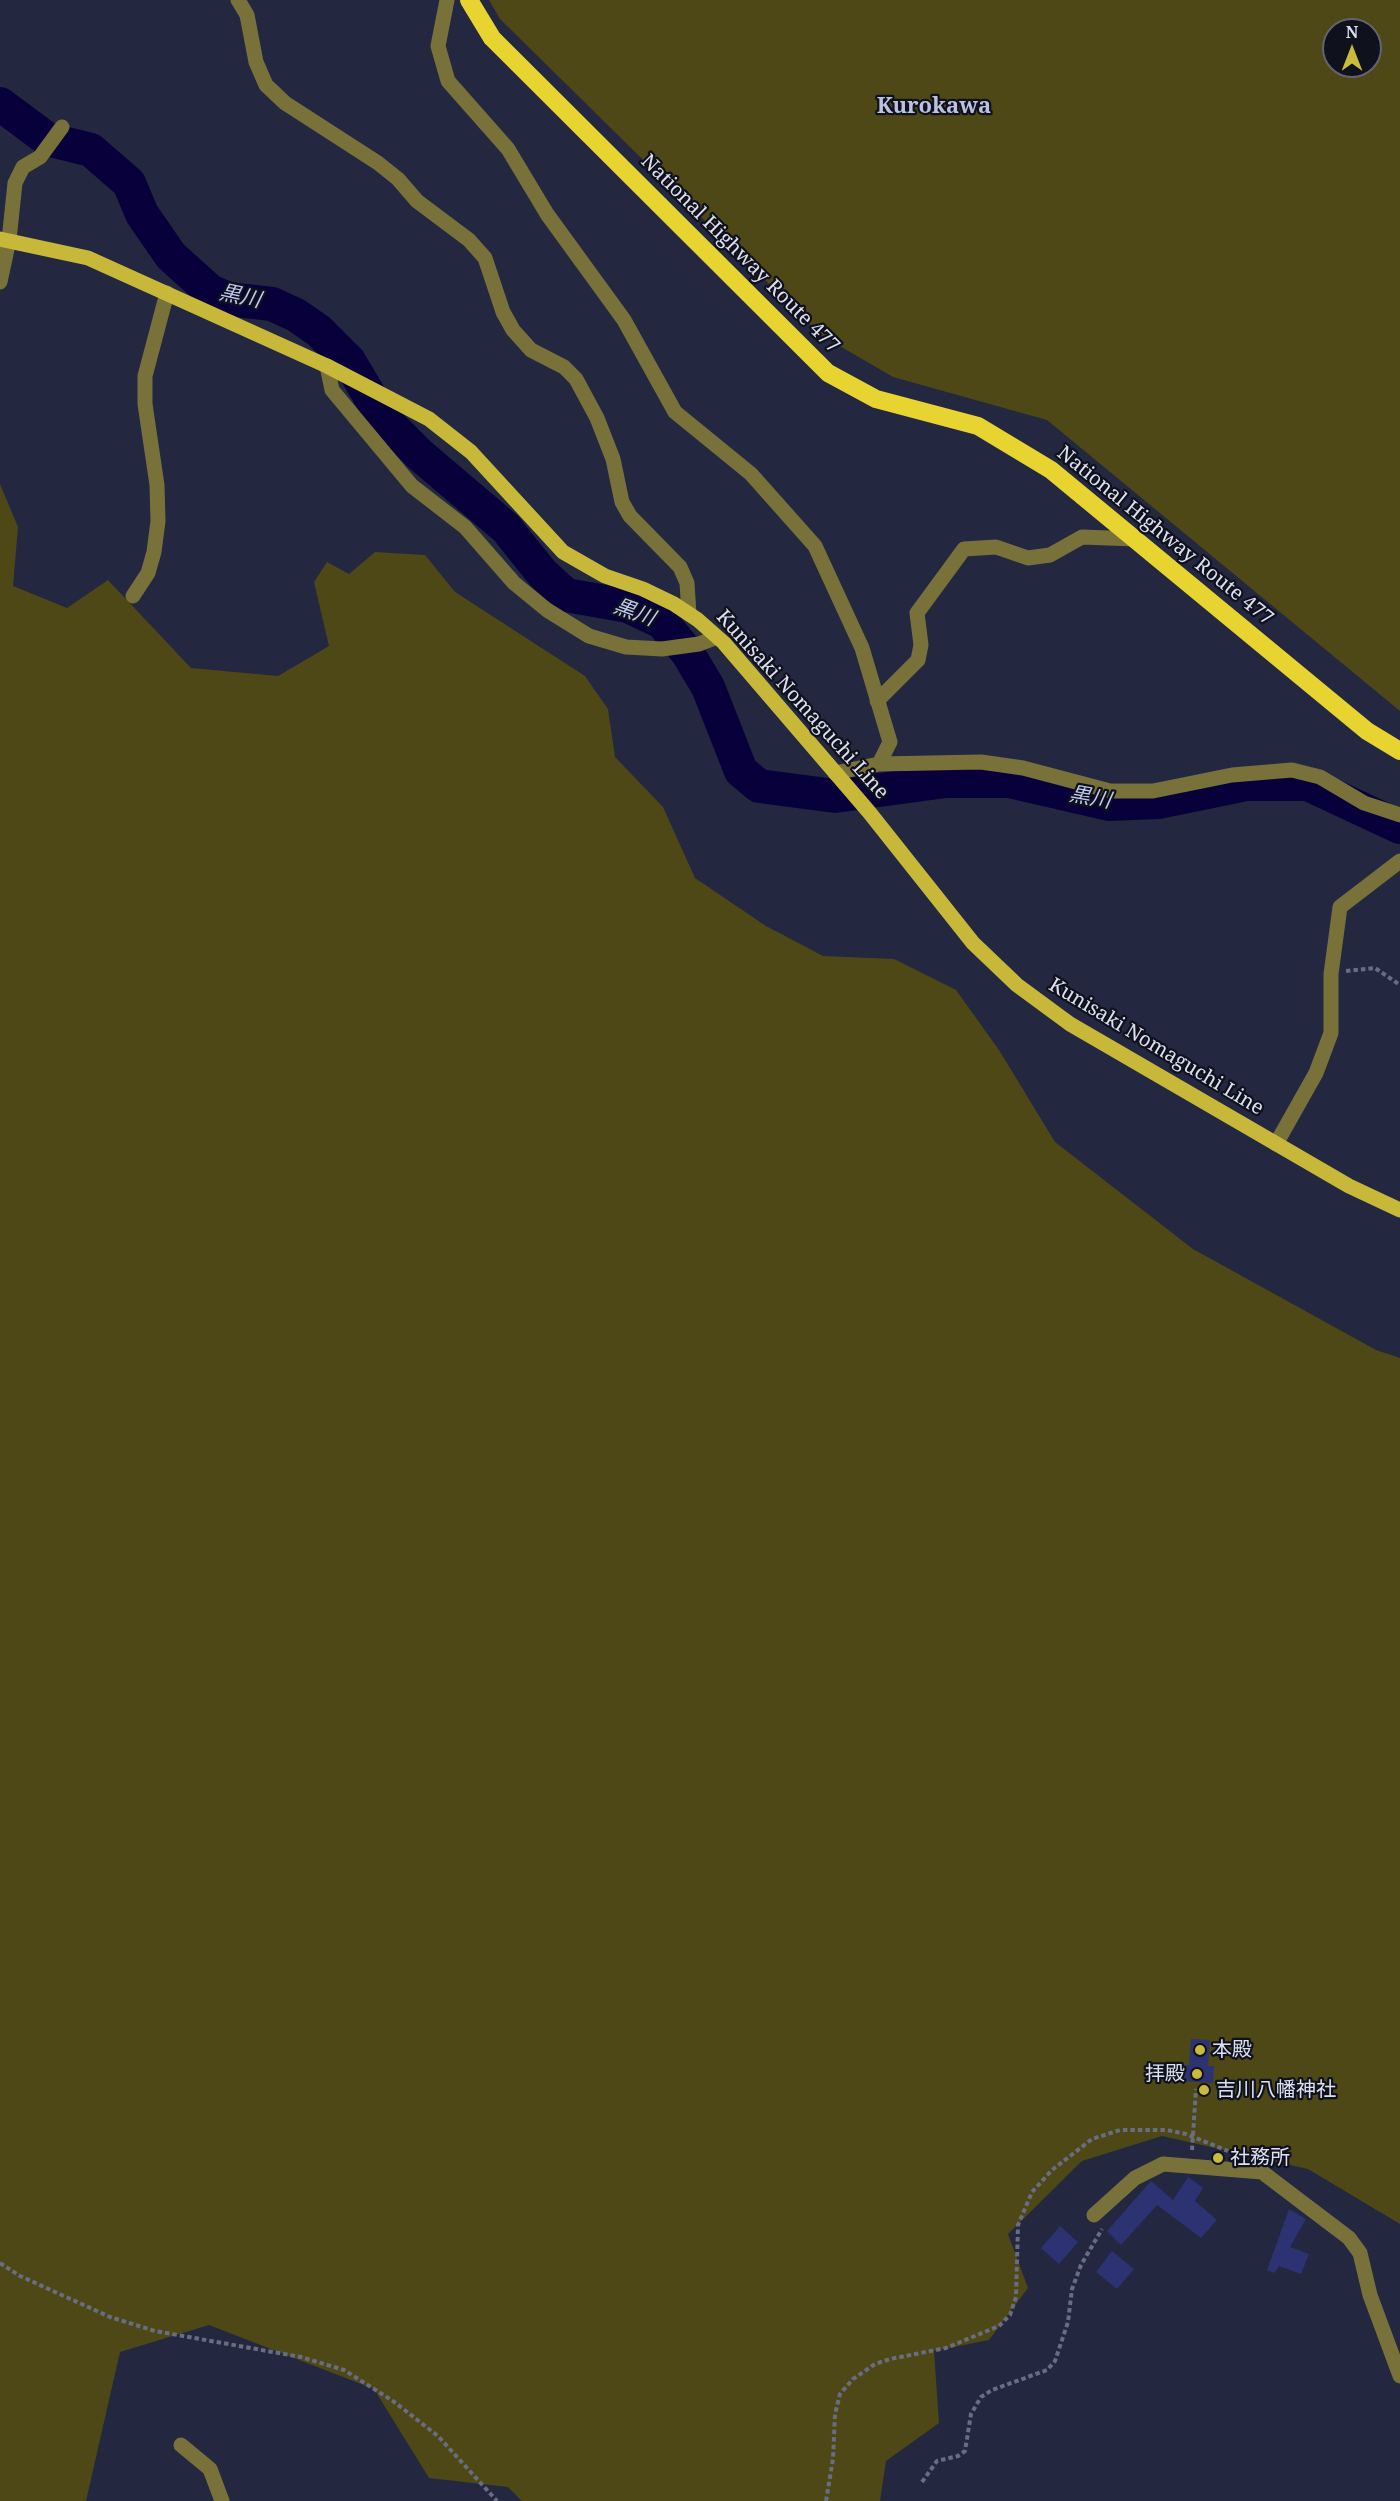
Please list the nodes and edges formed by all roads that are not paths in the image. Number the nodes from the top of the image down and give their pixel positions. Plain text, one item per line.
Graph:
1 (238, 0) edge
2 (447, 0) edge
3 (469, 0) edge
4 (62, 127) dead end
5 (4, 240) edge
6 (0, 282) edge
7 (167, 293) junction
8 (327, 366) junction
9 (1135, 539) junction
10 (133, 596) dead end
11 (689, 614) junction
12 (717, 637) junction
13 (877, 700) junction
14 (1400, 751) edge
15 (879, 764) junction
16 (840, 778) junction
17 (1400, 815) edge
18 (1400, 861) edge
19 (1276, 1144) junction
20 (1400, 1210) edge
21 (1094, 2215) dead end
22 (1400, 2376) edge
23 (181, 2445) dead end
24 (222, 2501) edge

1 - 11 street
2 - 13 street
3 - 9 highway, National Highway Route 477
4 - 5 street
5 - 6 street
5 - 7 main road, Kunisaki Nomaguchi Line
7 - 8 main road, Kunisaki Nomaguchi Line
7 - 10 street
8 - 11 main road, Kunisaki Nomaguchi Line
8 - 12 street
9 - 13 street
9 - 14 highway, National Highway Route 477
11 - 12 main road, Kunisaki Nomaguchi Line
12 - 16 main road, Kunisaki Nomaguchi Line
13 - 15 street
15 - 16 street
15 - 17 street
16 - 19 main road, Kunisaki Nomaguchi Line
18 - 19 street
19 - 20 main road, Kunisaki Nomaguchi Line
21 - 22 street
23 - 24 street

